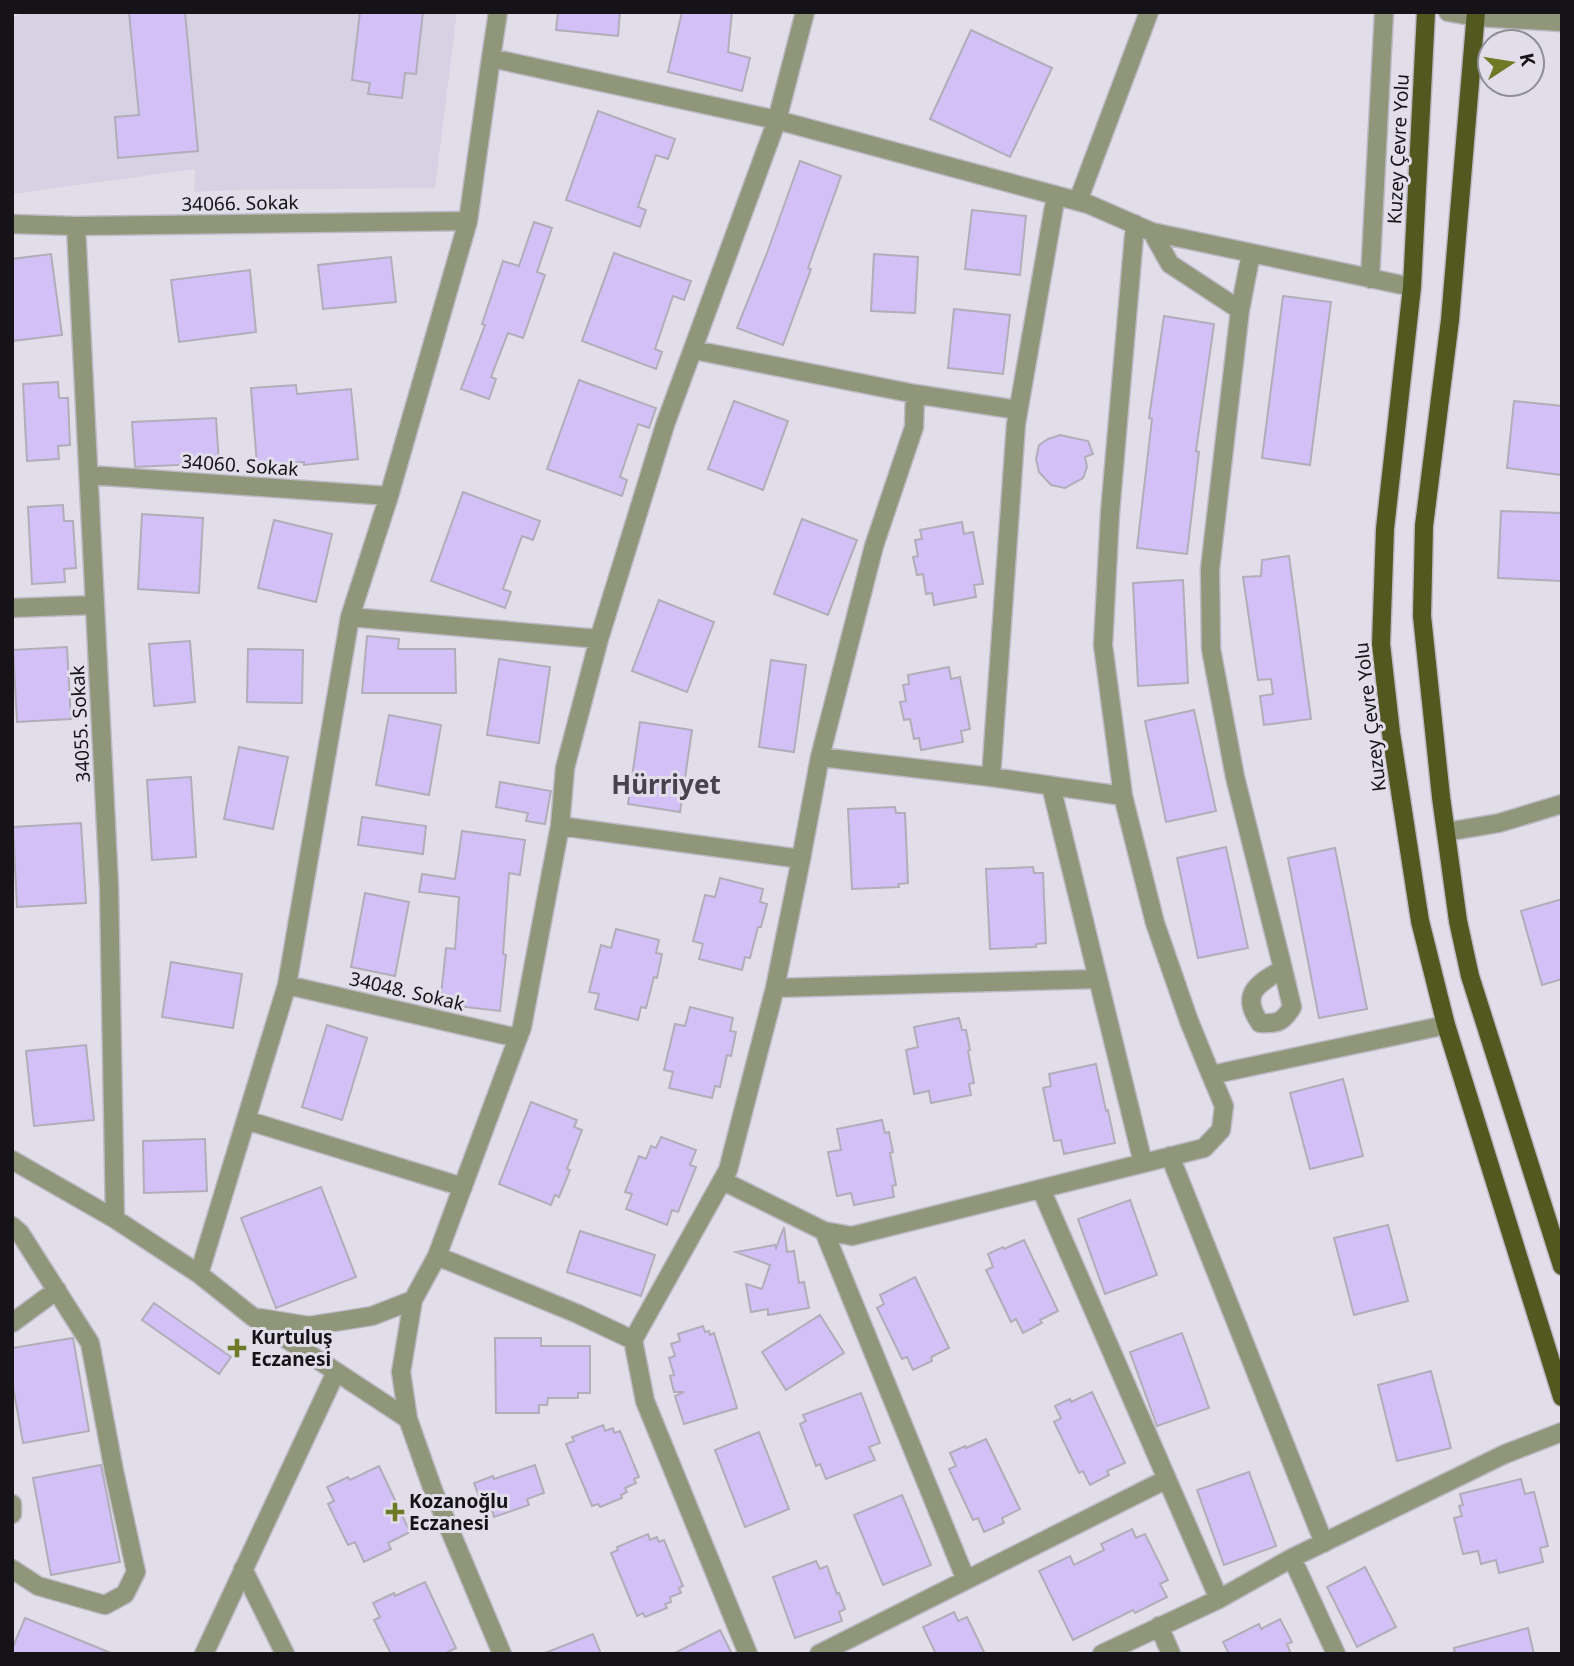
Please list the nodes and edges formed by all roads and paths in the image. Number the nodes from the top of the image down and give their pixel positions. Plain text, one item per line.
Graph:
1 (498, 12) edge
2 (805, 12) edge
3 (1150, 12) edge
4 (1384, 12) edge
5 (1426, 12) edge
6 (1448, 12) edge
7 (1476, 15) edge
8 (1562, 22) edge
9 (491, 58) junction
10 (777, 120) junction
11 (1056, 195) junction
12 (1078, 201) junction
13 (468, 221) junction
14 (12, 224) edge
15 (1135, 224) junction
16 (76, 226) junction
17 (1152, 232) junction
18 (1251, 253) junction
19 (1370, 279) junction
20 (1412, 288) junction
21 (1240, 310) junction
22 (694, 350) junction
23 (915, 394) junction
24 (1018, 410) junction
25 (89, 475) junction
26 (389, 496) junction
27 (95, 605) junction
28 (12, 608) edge
29 (350, 617) junction
30 (599, 639) junction
31 (820, 757) junction
32 (991, 777) junction
33 (1051, 786) junction
34 (1123, 796) junction
35 (1562, 804) edge
36 (560, 826) junction
37 (1446, 832) junction
38 (802, 859) junction
39 (1283, 969) dead end
40 (1097, 979) junction
41 (287, 985) junction
42 (775, 988) junction
43 (1446, 1025) junction
44 (518, 1038) junction
45 (1211, 1075) junction
46 (246, 1121) junction
47 (1170, 1156) junction
48 (12, 1160) edge
49 (1143, 1163) junction
50 (723, 1181) junction
51 (463, 1188) junction
52 (1041, 1189) junction
53 (115, 1219) junction
54 (12, 1226) edge
55 (824, 1231) junction
56 (437, 1256) junction
57 (1562, 1266) edge
58 (199, 1275) junction
59 (57, 1290) junction
60 (413, 1300) junction
61 (253, 1317) junction
62 (12, 1323) edge
63 (634, 1340) junction
64 (336, 1373) junction
65 (1562, 1397) edge
66 (408, 1419) junction
67 (1562, 1432) edge
68 (1167, 1479) junction
69 (12, 1504) edge
70 (12, 1514) edge
71 (1324, 1543) junction
72 (1292, 1559) junction
73 (12, 1569) edge
74 (243, 1569) junction
75 (966, 1580) junction
76 (1219, 1599) junction
77 (1159, 1626) junction
78 (204, 1654) edge
79 (285, 1654) edge
80 (502, 1654) edge
81 (748, 1654) edge
82 (819, 1654) edge
83 (1102, 1654) edge
84 (1171, 1654) edge
85 (1336, 1654) edge

1 - 9 street
2 - 10 street
3 - 12 street
4 - 19 street
5 - 20 main road, Kuzey Çevre Yolu
6 - 7 street
7 - 8 street
7 - 37 main road
9 - 10 street
9 - 13 street
10 - 11 street
10 - 22 street
11 - 12 street
11 - 24 street
12 - 15 street
13 - 16 street, 34066. Sokak
13 - 26 street
14 - 16 street, 34066. Sokak
15 - 17 street
15 - 34 street
16 - 25 street, 34055. Sokak
17 - 18 street
17 - 21 street
18 - 19 street
18 - 21 street
19 - 20 street
20 - 43 main road, Kuzey Çevre Yolu
21 - 39 street
22 - 23 street
22 - 30 street
23 - 24 street
23 - 31 street
24 - 32 street
25 - 26 street, 34060. Sokak
25 - 27 street, 34055. Sokak
26 - 29 street
27 - 28 street
27 - 53 street, 34055. Sokak
29 - 30 street
29 - 41 street
30 - 36 street
31 - 32 street
31 - 38 street
32 - 33 street
33 - 34 street
33 - 40 street
34 - 45 street
35 - 37 street
36 - 38 street
36 - 44 street
37 - 57 main road
38 - 42 street
40 - 42 street
40 - 49 street
41 - 44 street, 34048. Sokak
41 - 46 street
42 - 50 street
43 - 45 street
43 - 65 main road, Kuzey Çevre Yolu
44 - 51 street
45 - 47 street
46 - 51 street
46 - 58 street
47 - 49 street
47 - 71 street
48 - 53 street
49 - 52 street
50 - 55 street
50 - 63 street
51 - 56 street
52 - 55 street
52 - 68 street
53 - 58 street
54 - 59 street
55 - 75 street
56 - 60 street
56 - 63 street
58 - 61 street
59 - 62 street
59 - 73 street
60 - 61 street
60 - 66 street
61 - 64 street
63 - 81 street
64 - 66 street
64 - 74 street
66 - 80 street
67 - 71 street
68 - 75 street
68 - 76 street
69 - 70 street
71 - 72 street
72 - 76 street
72 - 85 street
74 - 78 street
74 - 79 street
75 - 82 street
76 - 77 street
77 - 83 street
77 - 84 street

